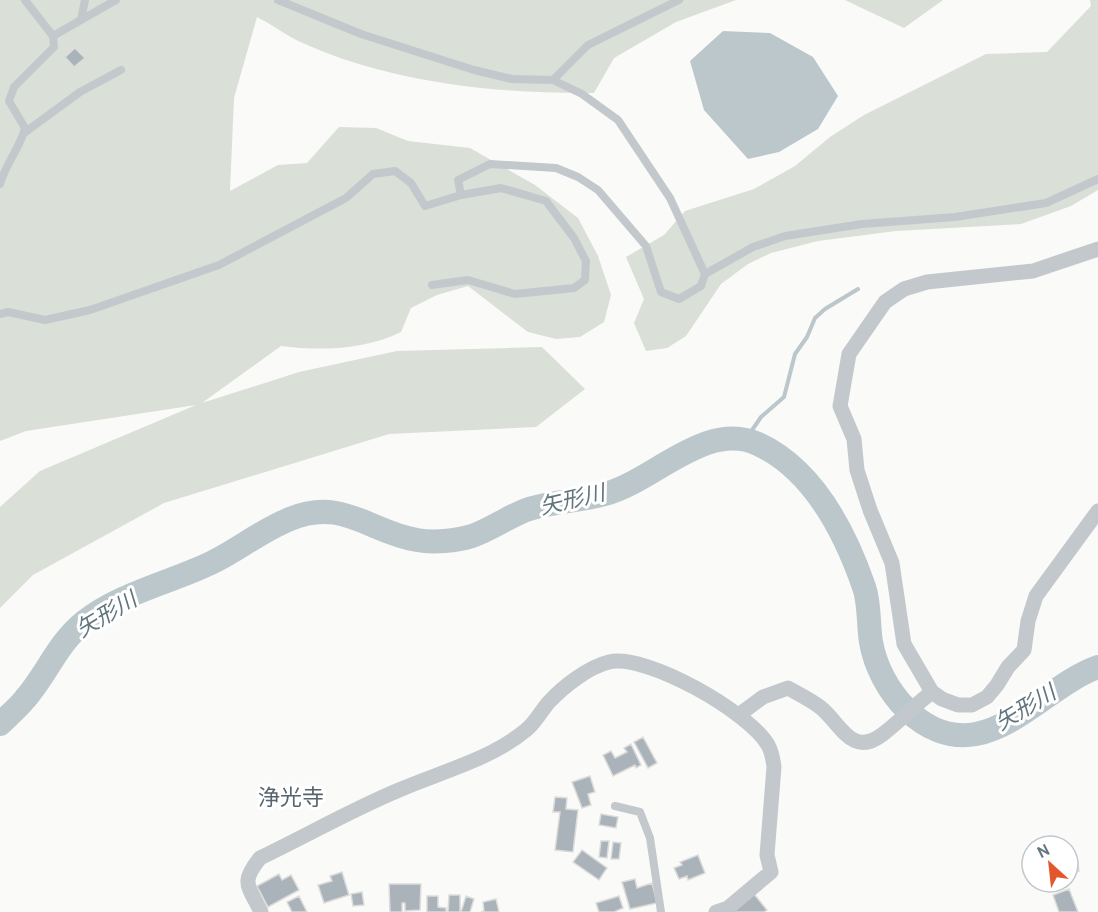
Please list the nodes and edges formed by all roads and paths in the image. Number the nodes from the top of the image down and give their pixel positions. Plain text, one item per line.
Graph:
1 (25, 0) edge
2 (85, 0) edge
3 (116, 0) edge
4 (278, 0) edge
5 (679, 0) edge
6 (81, 20) junction
7 (53, 36) junction
8 (121, 70) dead end
9 (553, 80) junction
10 (24, 133) junction
11 (1098, 178) edge
12 (0, 184) edge
13 (460, 195) junction
14 (1098, 249) edge
15 (705, 274) junction
16 (432, 285) dead end
17 (0, 314) edge
18 (1098, 511) edge
19 (932, 692) junction
20 (740, 714) junction
21 (615, 806) dead end
22 (261, 912) edge
23 (661, 912) edge
24 (716, 912) edge

1 - 7 lane
2 - 6 lane
3 - 6 lane
4 - 9 lane
5 - 9 lane
6 - 7 lane
7 - 10 lane
8 - 10 lane
9 - 15 lane
10 - 12 lane
11 - 15 lane
13 - 15 lane
13 - 16 lane
13 - 17 lane
14 - 19 street
18 - 19 street
19 - 20 street
20 - 22 street
20 - 24 street
21 - 23 lane

